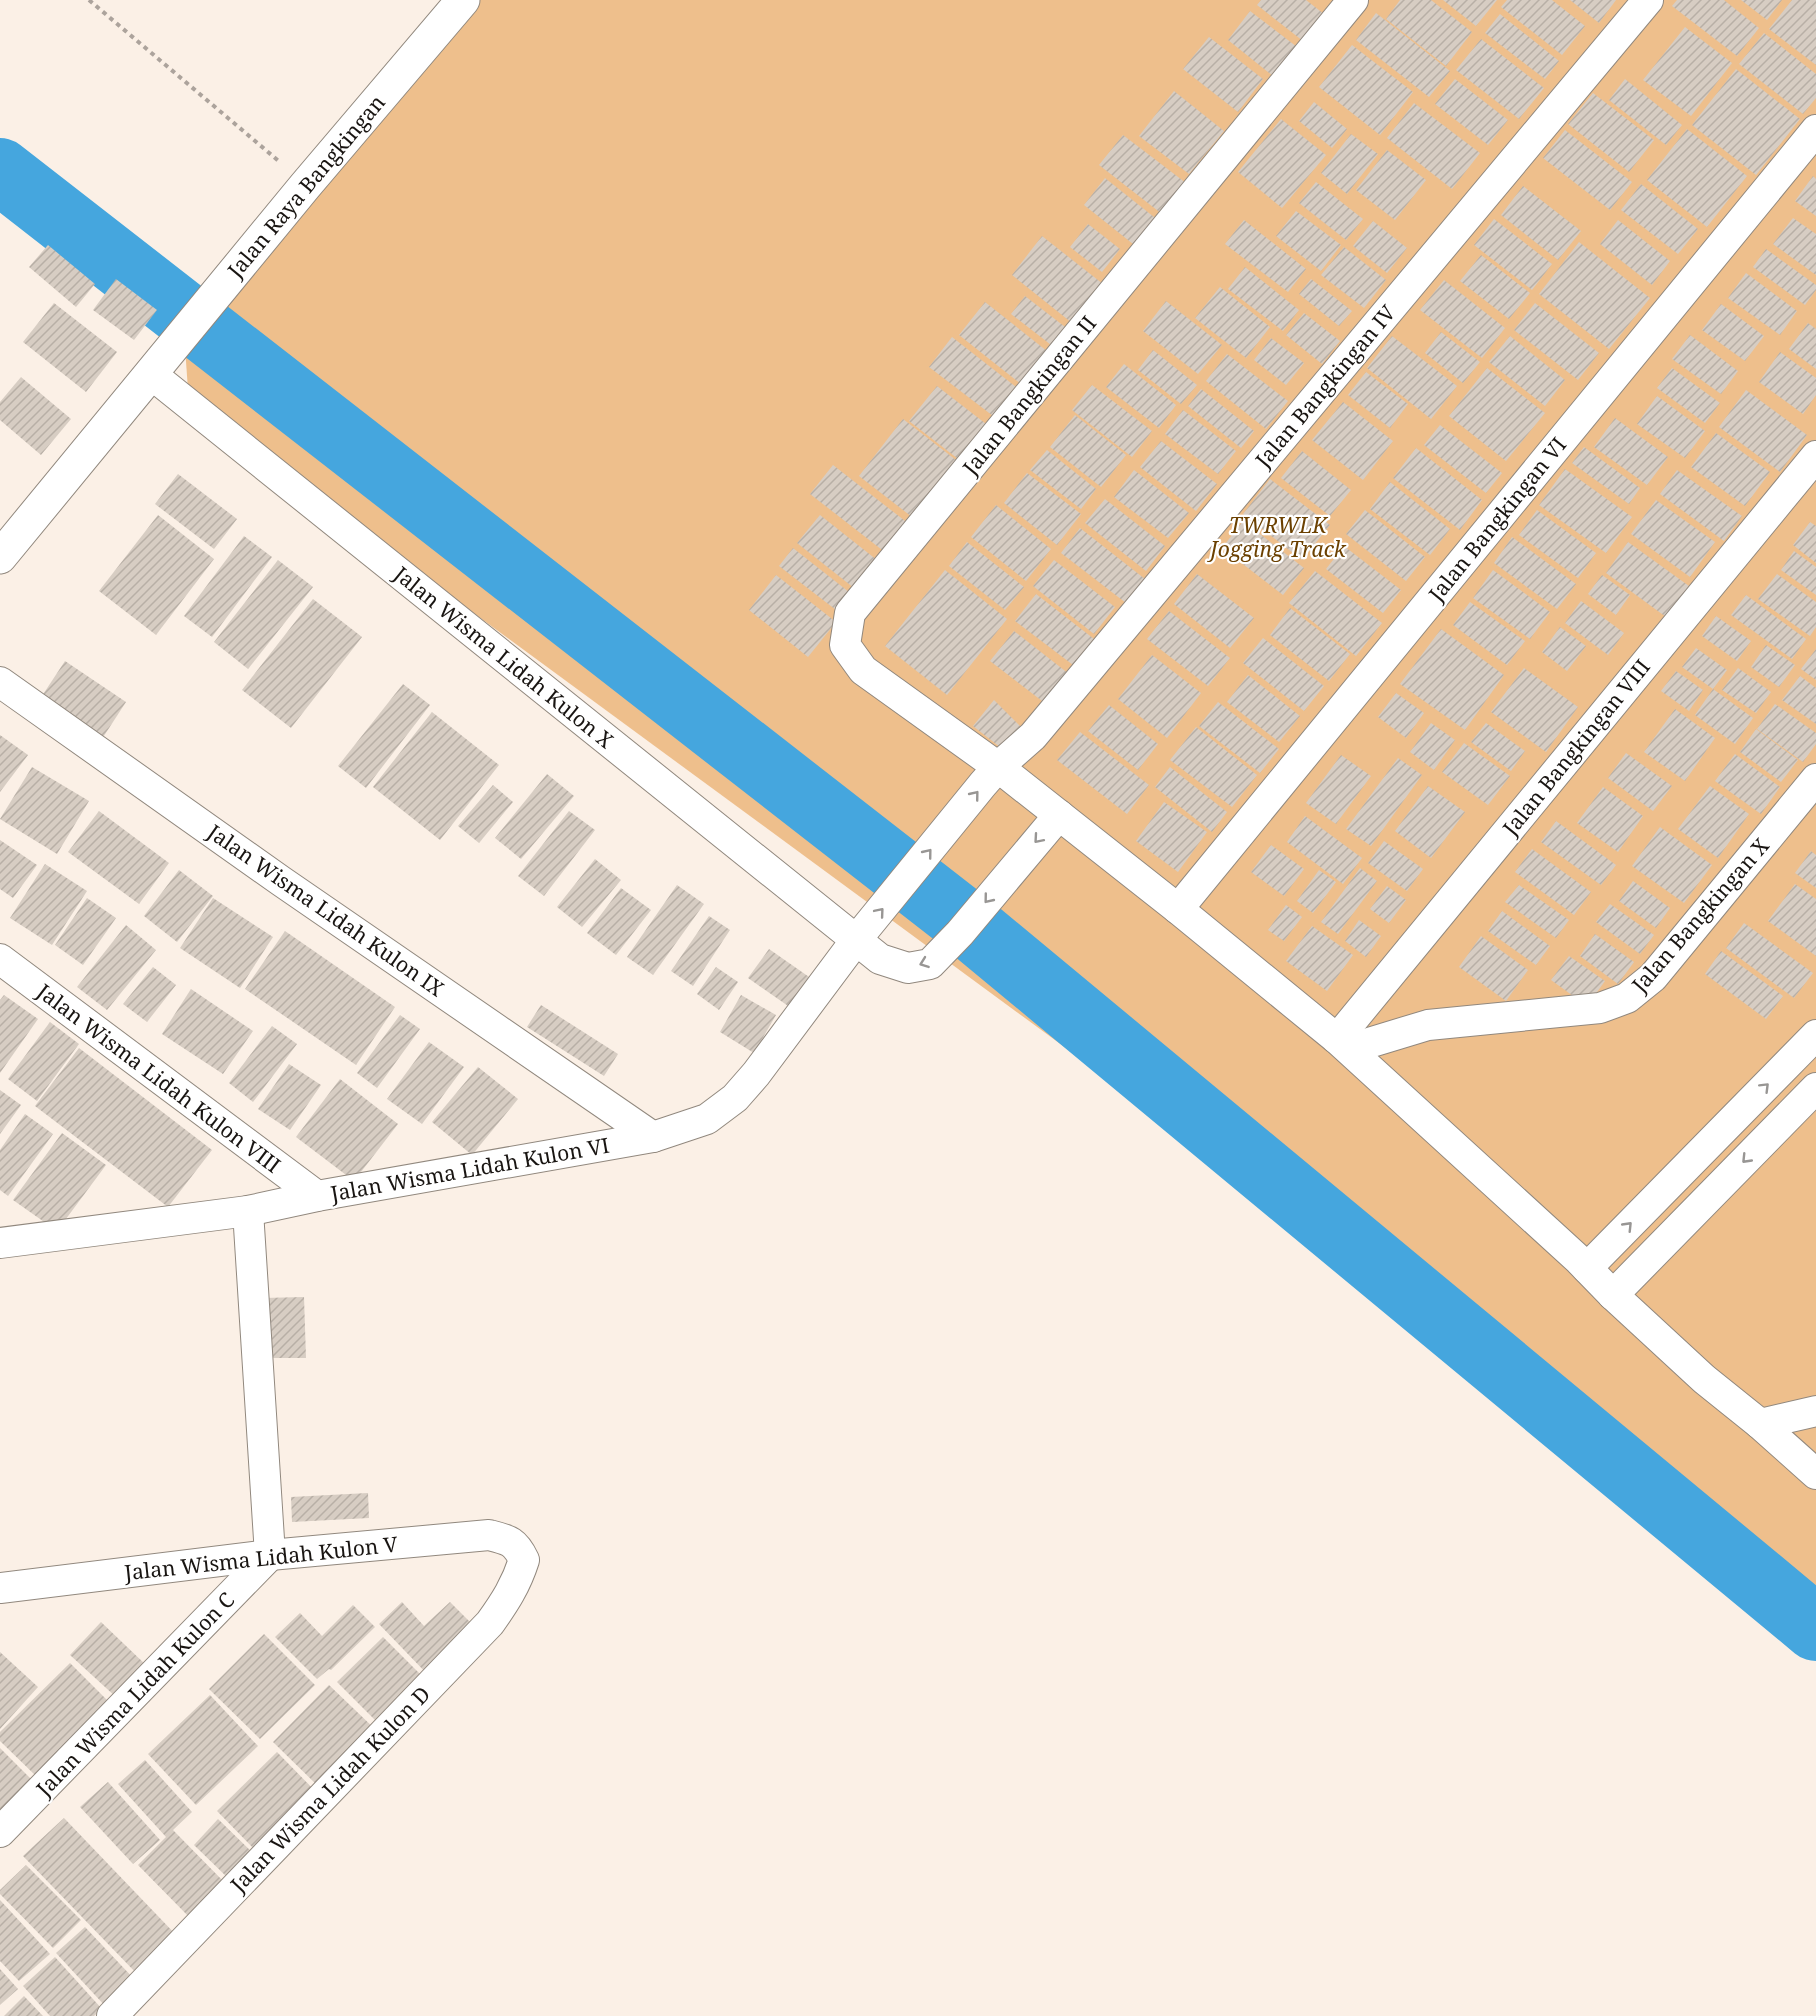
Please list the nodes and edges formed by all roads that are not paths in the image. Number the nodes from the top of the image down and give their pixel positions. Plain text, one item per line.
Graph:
1 (463, 0) edge
2 (1353, 0) edge
3 (1647, 0) edge
4 (1816, 130) edge
5 (151, 374) junction
6 (1816, 456) edge
7 (0, 557) edge
8 (0, 682) edge
9 (998, 767) junction
10 (1816, 779) edge
11 (1059, 815) junction
12 (903, 883) joint
13 (1178, 909) junction
14 (856, 940) junction
15 (0, 959) edge
16 (1816, 1035) edge
17 (1343, 1044) junction
18 (1816, 1088) edge
19 (653, 1137) junction
20 (317, 1196) junction
21 (248, 1211) junction
22 (3, 1242) edge
23 (1587, 1268) junction
24 (1613, 1295) junction
25 (1816, 1411) edge
26 (1760, 1424) junction
27 (1816, 1474) edge
28 (519, 1549) joint
29 (270, 1555) junction
30 (0, 1588) edge
31 (0, 1832) edge
32 (112, 2016) edge

1 - 5 street, Jalan Raya Bangkingan
2 - 9 street, Jalan Bangkingan II
3 - 9 street, Jalan Bangkingan IV
4 - 13 street, Jalan Bangkingan VI
5 - 7 street, Jalan Raya Bangkingan
5 - 14 street, Jalan Wisma Lidah Kulon X
6 - 17 street, Jalan Bangkingan VIII
8 - 19 street, Jalan Wisma Lidah Kulon IX
9 - 11 street, Jalan Bangkingan II
12 -> 9 street, Jalan Bangkingan IV
10 - 17 street, Jalan Bangkingan X
11 - 13 street, Jalan Bangkingan II
11 -> 14 street, Jalan Wisma Lidah Kulon X
14 -> 12 street, Jalan Wisma Lidah Kulon VI
13 - 17 street, Jalan Bangkingan II
14 - 19 street, Jalan Wisma Lidah Kulon VI
15 - 20 street, Jalan Wisma Lidah Kulon VIII
23 -> 16 street
17 - 23 street, Jalan Bangkingan II
18 -> 24 street
19 - 20 street, Jalan Wisma Lidah Kulon VI
20 - 21 street, Jalan Wisma Lidah Kulon VI
21 - 22 street, Jalan Wisma Lidah Kulon VI
21 - 29 street
23 - 24 street, Jalan Bangkingan II
24 - 26 street, Jalan Bangkingan II
25 - 26 street
26 - 27 street, Jalan Bangkingan II
28 - 29 street, Jalan Wisma Lidah Kulon V
28 - 32 street, Jalan Wisma Lidah Kulon D
29 - 30 street, Jalan Wisma Lidah Kulon V
29 - 31 street, Jalan Wisma Lidah Kulon C

